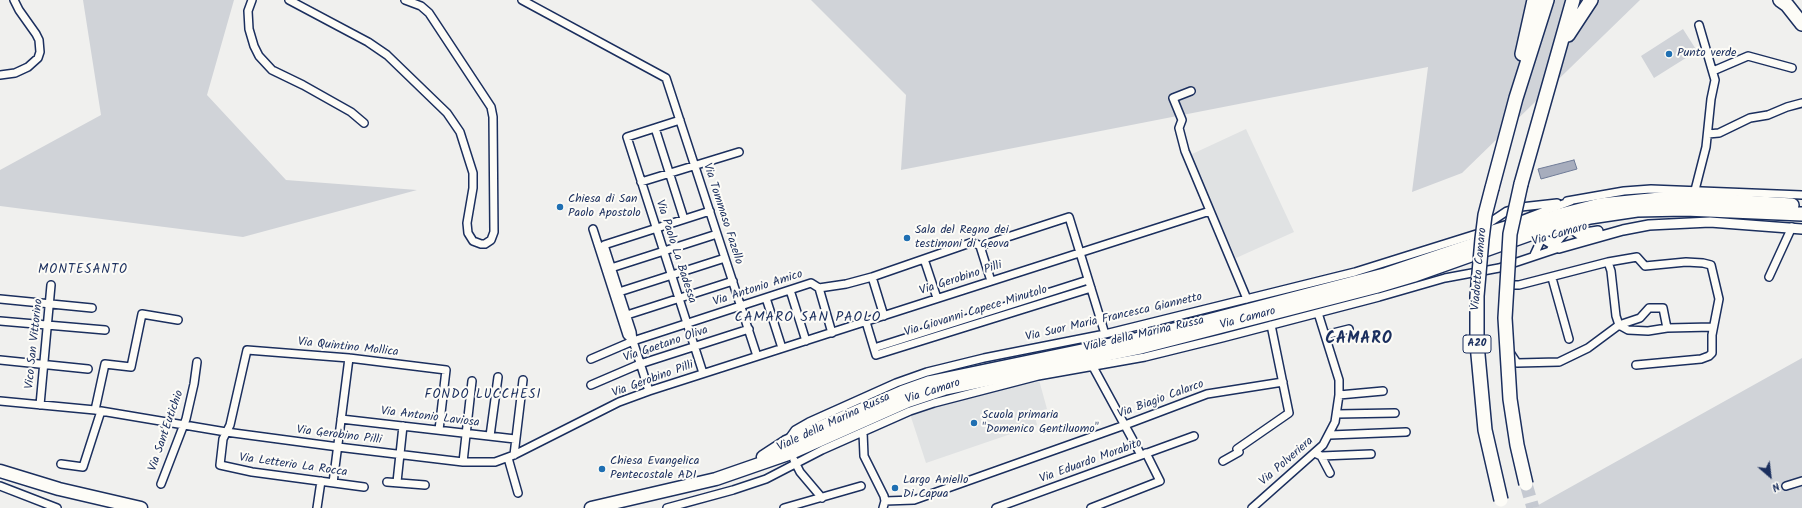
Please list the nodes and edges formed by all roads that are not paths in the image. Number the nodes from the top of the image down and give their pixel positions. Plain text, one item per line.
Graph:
1 (14, 0) edge
2 (252, 0) edge
3 (289, 0) edge
4 (405, 0) edge
5 (522, 0) edge
6 (1534, 0) edge
7 (1547, 0) edge
8 (1573, 0) edge
9 (1591, 0) edge
10 (1780, 0) edge
11 (1790, 0) edge
12 (1802, 14) edge
13 (1802, 24) edge
14 (1699, 25) dead end
15 (1531, 42) junction
16 (1559, 49) junction
17 (1792, 68) dead end
18 (1713, 71) junction
19 (0, 75) edge
20 (1191, 91) dead end
21 (1802, 103) edge
22 (680, 120) junction
23 (364, 123) dead end
24 (655, 128) junction
25 (1708, 134) junction
26 (739, 152) dead end
27 (695, 166) junction
28 (669, 173) junction
29 (641, 182) junction
30 (1695, 190) junction
31 (1802, 195) edge
32 (1802, 206) edge
33 (710, 211) junction
34 (1210, 211) junction
35 (1802, 214) edge
36 (1560, 217) junction
37 (684, 220) junction
38 (1792, 227) junction
39 (656, 228) junction
40 (593, 229) dead end
41 (1802, 229) edge
42 (1623, 230) junction
43 (1541, 233) junction
44 (718, 234) junction
45 (1459, 239) junction
46 (980, 246) junction
47 (1555, 248) junction
48 (664, 251) junction
49 (1080, 252) junction
50 (1534, 255) junction
51 (725, 258) junction
52 (924, 259) junction
53 (1608, 262) junction
54 (611, 268) junction
55 (671, 275) junction
56 (1769, 276) dead end
57 (872, 277) junction
58 (1552, 278) junction
59 (1088, 280) junction
60 (733, 281) junction
61 (991, 281) junction
62 (51, 285) dead end
63 (819, 288) junction
64 (1091, 288) junction
65 (790, 290) junction
66 (619, 292) junction
67 (679, 298) junction
68 (766, 298) junction
69 (937, 298) junction
70 (0, 299) edge
71 (1247, 299) junction
72 (50, 304) junction
73 (741, 306) junction
74 (92, 308) dead end
75 (1318, 313) junction
76 (627, 315) junction
77 (884, 316) junction
78 (0, 320) edge
79 (178, 320) dead end
80 (866, 322) junction
81 (687, 323) junction
82 (48, 325) junction
83 (1272, 325) junction
84 (1619, 325) junction
85 (1713, 327) junction
86 (1667, 328) junction
87 (748, 329) junction
88 (1349, 329) dead end
89 (105, 330) dead end
90 (832, 333) junction
91 (1105, 334) junction
92 (1325, 335) junction
93 (1568, 339) dead end
94 (633, 341) junction
95 (806, 341) junction
96 (695, 347) junction
97 (782, 348) junction
98 (874, 348) junction
99 (757, 356) junction
100 (349, 358) junction
101 (591, 359) dead end
102 (0, 360) edge
103 (197, 362) dead end
104 (640, 364) junction
105 (44, 365) junction
106 (1092, 365) junction
107 (1636, 365) dead end
108 (88, 369) dead end
109 (703, 373) junction
110 (498, 376) dead end
111 (522, 380) dead end
112 (472, 381) dead end
113 (1283, 382) junction
114 (591, 385) dead end
115 (649, 391) junction
116 (1383, 391) dead end
117 (1339, 395) junction
118 (0, 401) edge
119 (40, 405) junction
120 (98, 411) junction
121 (1395, 412) dead end
122 (1337, 414) junction
123 (341, 419) junction
124 (184, 425) junction
125 (1125, 425) junction
126 (404, 426) junction
127 (440, 430) junction
128 (226, 432) junction
129 (863, 432) junction
130 (1406, 432) dead end
131 (466, 433) junction
132 (1330, 435) junction
133 (490, 436) junction
134 (1194, 436) dead end
135 (515, 439) junction
136 (338, 447) junction
137 (789, 447) junction
138 (400, 454) junction
139 (1144, 454) junction
140 (1371, 454) dead end
141 (1318, 455) junction
142 (511, 457) junction
143 (1223, 461) dead end
144 (463, 462) junction
145 (61, 464) dead end
146 (796, 464) junction
147 (0, 471) edge
148 (1330, 474) dead end
149 (321, 481) junction
150 (1802, 481) edge
151 (387, 482) dead end
152 (397, 482) junction
153 (333, 483) junction
154 (161, 484) dead end
155 (1526, 484) tunnel mouth
156 (425, 485) dead end
157 (0, 486) edge
158 (861, 486) dead end
159 (1786, 486) dead end
160 (364, 487) dead end
161 (518, 492) dead end
162 (822, 498) junction
163 (1501, 500) dead end
164 (913, 504) edge
165 (884, 505) edge
166 (57, 508) edge
167 (141, 508) edge
168 (317, 508) edge
169 (591, 508) edge
170 (667, 508) edge
171 (784, 508) edge
172 (996, 508) edge
173 (1091, 508) edge
174 (1252, 508) edge

1 - 19 street
2 - 23 street
3 - 4 street
5 - 22 street, Via Tommaso Fazello
6 - 15 highway
7 - 15 highway, A20
8 - 16 highway, A20
9 - 16 highway
10 - 13 highway
11 - 12 highway
14 - 18 street
15 - 163 highway, Viadotto Camaro / A20, bridge
16 - 155 highway, A20, bridge
17 - 18 street
18 - 25 street
20 - 34 street
21 - 25 street
22 - 24 street
22 - 27 street, Via Tommaso Fazello
24 - 28 street
24 - 29 street, Via Paolo La Badessa
25 - 30 street
26 - 27 street
27 - 28 street
27 - 33 street, Via Tommaso Fazello
28 - 29 street
28 - 37 street
29 - 39 street, Via Paolo La Badessa
30 - 31 street
30 - 36 street
32 - 36 highway
33 - 37 street
33 - 44 street, Via Tommaso Fazello
34 - 49 street, Via Gerobino Pilli
34 - 71 street
35 - 36 highway
36 - 42 street
36 - 43 highway
36 - 45 street
36 - 45 street
36 - 47 street
36 - 137 main road, Viale della Marina Russa
37 - 39 street
38 - 41 street, Via Camaro
38 - 42 street, Via Camaro
38 - 56 street
39 - 48 street, Via Paolo La Badessa
39 - 54 street
40 - 94 street
42 - 47 street, Via Camaro
43 - 47 street
43 - 50 street
43 - 137 main road, Viale della Marina Russa
44 - 48 street
44 - 51 street, Via Tommaso Fazello
45 - 71 street, Via Suor Maria Francesca Giannetto
46 - 49 street, Via Antonio Amico
46 - 52 street, Via Antonio Amico
46 - 61 street
47 - 50 street, Via Camaro
48 - 54 street
48 - 55 street, Via Paolo La Badessa
49 - 59 street
49 - 61 street, Via Gerobino Pilli
50 - 75 street, Via Camaro
51 - 55 street
51 - 60 street, Via Tommaso Fazello
52 - 57 street, Via Antonio Amico
52 - 69 street
53 - 58 street
53 - 84 street
53 - 85 street
54 - 66 street
55 - 66 street
55 - 67 street, Via Paolo La Badessa
57 - 63 street, Via Antonio Amico
57 - 77 street
58 - 84 street
58 - 93 street
59 - 64 street
59 - 98 street, Via Giovanni Capece Minutolo
60 - 67 street
60 - 73 street, Via Tommaso Fazello
61 - 69 street, Via Gerobino Pilli
62 - 72 street, Vico San Vittorino
63 - 65 street, Via Antonio Amico
63 - 90 street
64 - 91 street
64 - 98 street, Via Giovanni Capece Minutolo
65 - 68 street, Via Antonio Amico
65 - 95 street
66 - 76 street
67 - 76 street
67 - 81 street, Via Paolo La Badessa
68 - 73 street, Via Antonio Amico
68 - 97 street
69 - 77 street, Via Gerobino Pilli
70 - 72 street
71 - 91 street, Via Suor Maria Francesca Giannetto
72 - 74 street
72 - 82 street, Vico San Vittorino
73 - 81 street, Via Antonio Amico
73 - 87 street, Via Tommaso Fazello
75 - 83 street, Via Camaro
75 - 92 street, Via Polveriera
76 - 94 street
77 - 80 street, Via Gerobino Pilli
78 - 82 street
79 - 120 street
80 - 90 street, Via Gerobino Pilli
80 - 98 street
81 - 94 street, Via Antonio Amico
81 - 96 street, Via Paolo La Badessa
82 - 89 street
82 - 105 street, Vico San Vittorino
83 - 106 street, Via Camaro
83 - 113 street
84 - 86 street
84 - 86 street
85 - 86 street
85 - 107 street
87 - 96 street, Via Gaetano Oliva
87 - 99 street, Via Tommaso Fazello
88 - 92 street
90 - 95 street, Via Gerobino Pilli
91 - 137 street, Via Suor Maria Francesca Giannetto
92 - 117 street, Via Polveriera
94 - 101 street, Via Antonio Amico
94 - 104 street
95 - 97 street, Via Gerobino Pilli
96 - 104 street, Via Gaetano Oliva
96 - 109 street, Via Paolo La Badessa
97 - 99 street, Via Gerobino Pilli
99 - 109 street, Via Gerobino Pilli
100 - 123 street
100 - 127 street, Via Quintino Mollica
100 - 128 street, Via Quintino Mollica
102 - 105 street
103 - 124 street, Via Sant'Eutichio
104 - 114 street, Via Gaetano Oliva
104 - 115 street
105 - 108 street
105 - 119 street, Vico San Vittorino
106 - 125 street
106 - 129 street, Via Camaro
109 - 115 street, Via Gerobino Pilli
110 - 133 street
111 - 135 street
112 - 131 street
113 - 125 street, Via Biagio Calarco
113 - 143 street
115 - 142 street, Via Gerobino Pilli
116 - 117 street
117 - 122 street, Via Polveriera
118 - 119 street, Via Gerobino Pilli
119 - 120 street, Via Gerobino Pilli
120 - 124 street, Via Gerobino Pilli
120 - 145 street
121 - 122 street
122 - 132 street, Via Polveriera
123 - 126 street, Via Antonio Laviosa
123 - 136 street
124 - 128 street, Via Gerobino Pilli
124 - 154 street, Via Sant'Eutichio
125 - 139 street
125 - 164 street, Via Biagio Calarco
126 - 127 street, Via Antonio Laviosa
126 - 138 street
127 - 131 street, Via Antonio Laviosa
128 - 136 street, Via Gerobino Pilli
128 - 149 street, Via Letterio La Rocca
129 - 146 street, Via Camaro
129 - 165 street
130 - 132 street
131 - 133 street, Via Antonio Laviosa
131 - 144 street
132 - 141 street, Via Polveriera
133 - 135 street, Via Antonio Laviosa
134 - 139 street, Via Eduardo Morabito
135 - 142 street
136 - 138 street, Via Gerobino Pilli
136 - 153 street
137 - 146 street
137 - 169 main road, Viale della Marina Russa
138 - 144 street, Via Gerobino Pilli
138 - 152 street
139 - 172 street, Via Eduardo Morabito
139 - 173 street
140 - 141 street
141 - 148 street
141 - 174 street, Via Polveriera
142 - 144 street, Via Gerobino Pilli
142 - 161 street
146 - 162 street
146 - 170 street, Via Camaro
147 - 167 main road
149 - 153 street, Via Letterio La Rocca
149 - 168 street
150 - 159 street
151 - 152 street
152 - 156 street
153 - 160 street, Via Letterio La Rocca
157 - 166 street
158 - 162 street
162 - 171 street
164 - 165 street, Via Biagio Calarco

